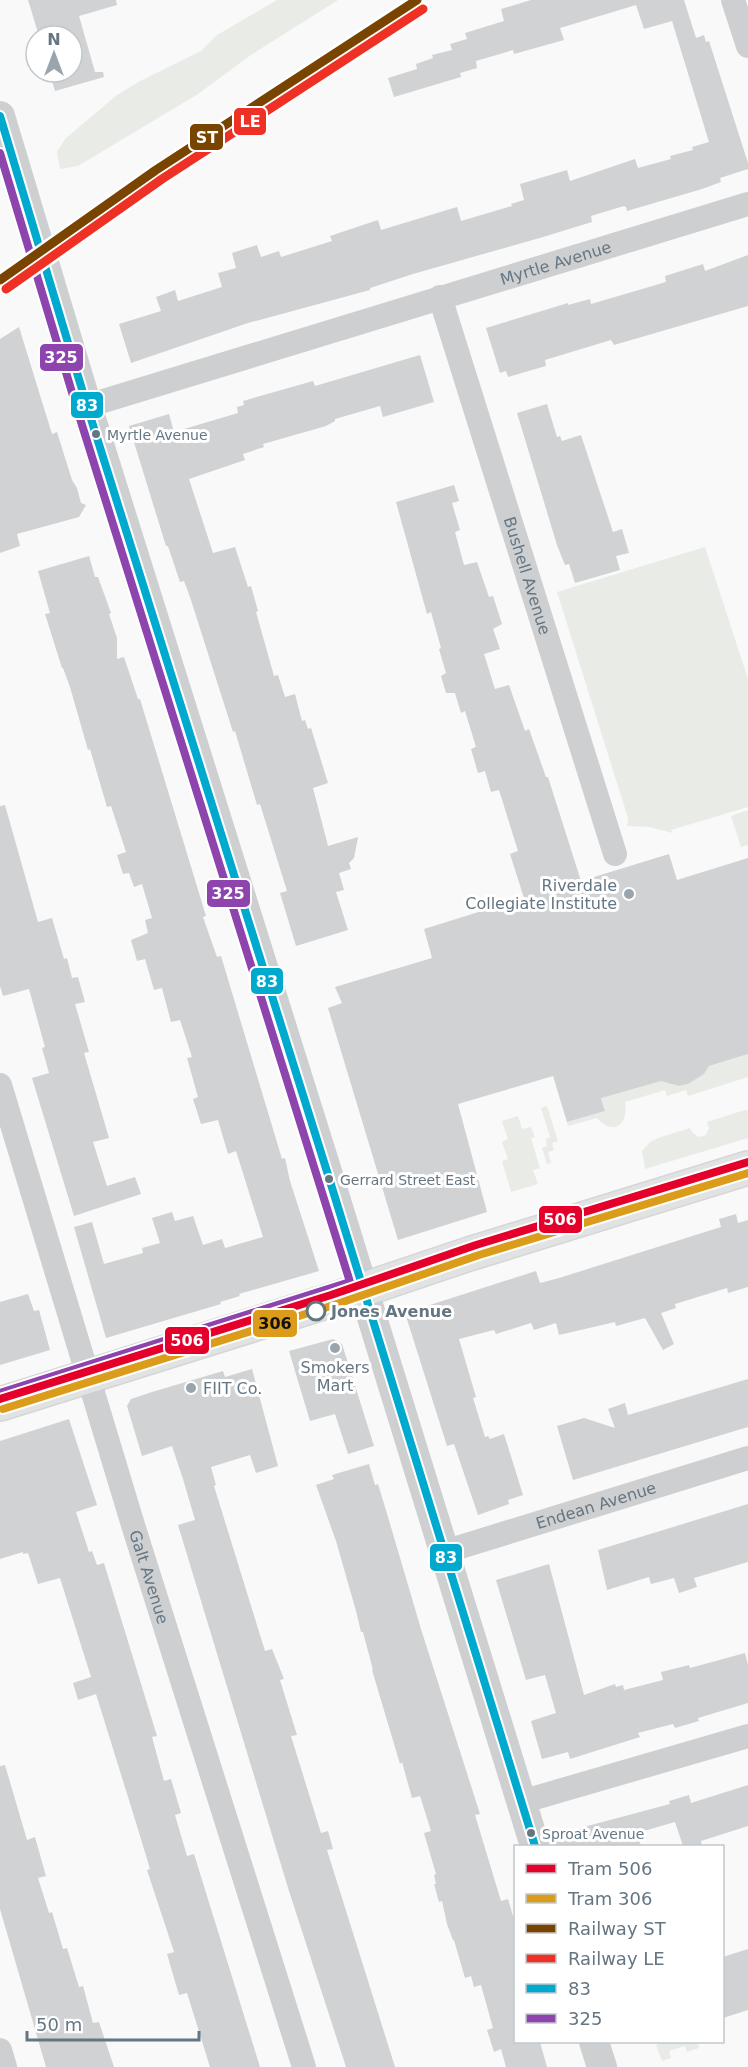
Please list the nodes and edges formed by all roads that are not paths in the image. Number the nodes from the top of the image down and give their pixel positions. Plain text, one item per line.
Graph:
1 (733, 0) edge
2 (748, 46) edge
3 (0, 116) edge
4 (748, 204) edge
5 (440, 297) junction
6 (87, 406) junction
7 (615, 854) dead end
8 (0, 1085) edge
9 (748, 1168) edge
10 (363, 1289) junction
11 (89, 1377) junction
12 (0, 1404) edge
13 (748, 1458) edge
14 (444, 1552) junction
15 (748, 1736) edge
16 (521, 1802) junction
17 (535, 1845) edge
18 (594, 2043) edge
19 (0, 2050) edge
20 (5, 2067) edge
21 (304, 2067) edge
22 (602, 2067) edge

1 - 2 street
3 - 6 street
4 - 5 street, Myrtle Avenue
5 - 6 street, Myrtle Avenue
5 - 7 street, Bushell Avenue
6 - 10 street
8 - 11 street, Galt Avenue
9 - 10 main road
10 - 11 main road
10 - 14 street
11 - 12 main road
11 - 21 street, Galt Avenue
13 - 14 street, Endean Avenue
14 - 16 street
15 - 16 street
16 - 17 street
18 - 22 street
19 - 20 street

